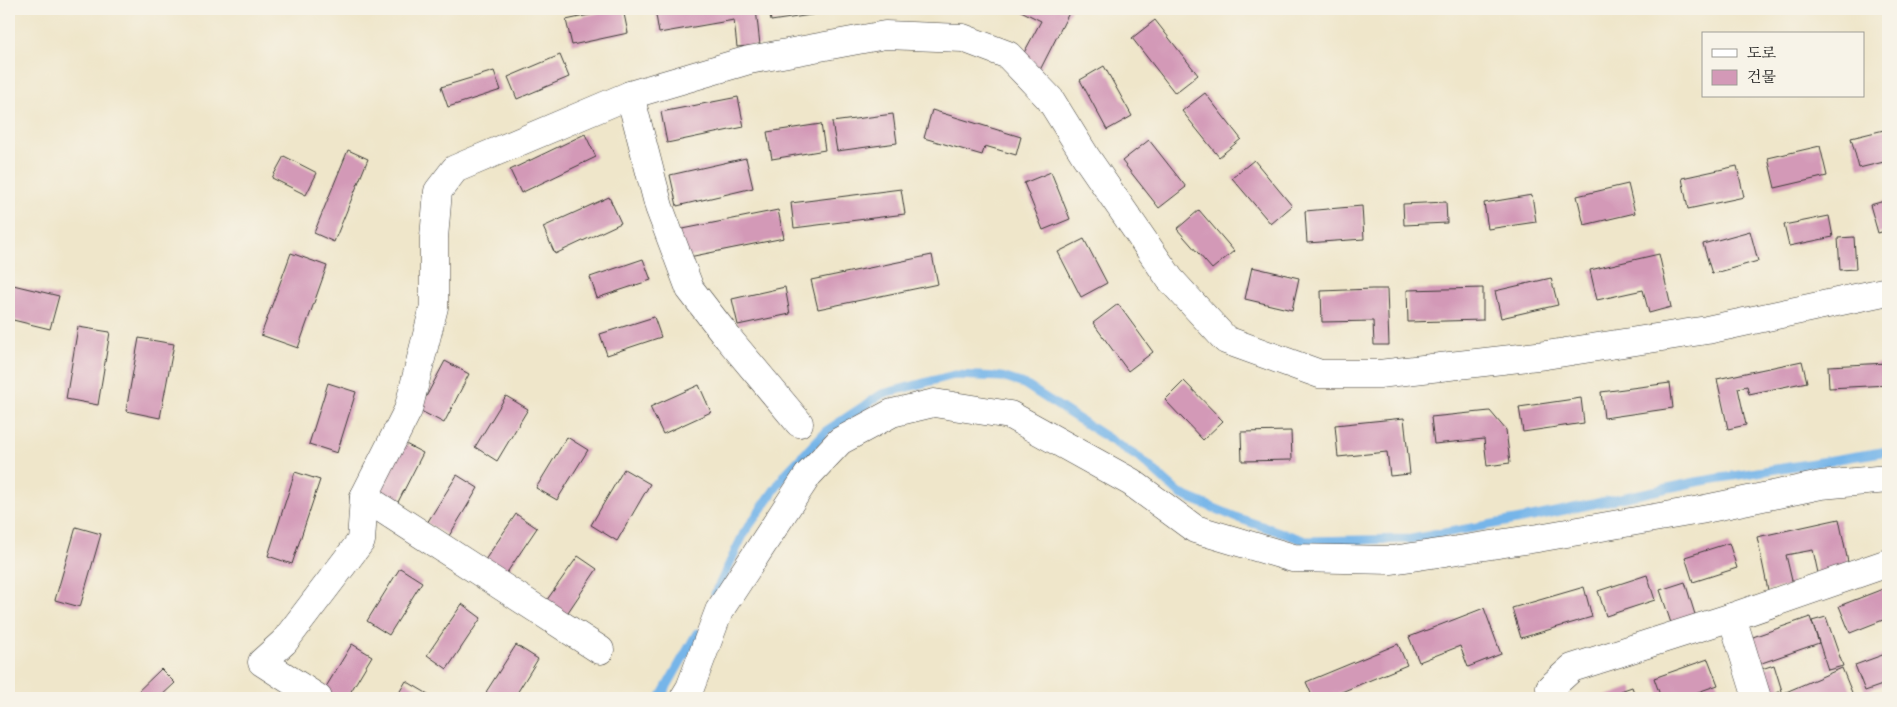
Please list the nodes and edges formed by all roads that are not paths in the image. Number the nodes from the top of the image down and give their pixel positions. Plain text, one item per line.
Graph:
1 (630, 95) junction
2 (1888, 291) edge
3 (799, 422) dead end
4 (1888, 479) edge
5 (364, 497) junction
6 (1888, 563) edge
7 (1732, 617) junction
8 (600, 650) dead end
9 (318, 698) edge
10 (684, 698) edge
11 (1552, 698) edge
12 (1757, 698) edge

1 - 2 street
1 - 3 street
1 - 5 street
4 - 10 street
5 - 8 street
5 - 9 street
6 - 7 street
7 - 11 street
7 - 12 street

